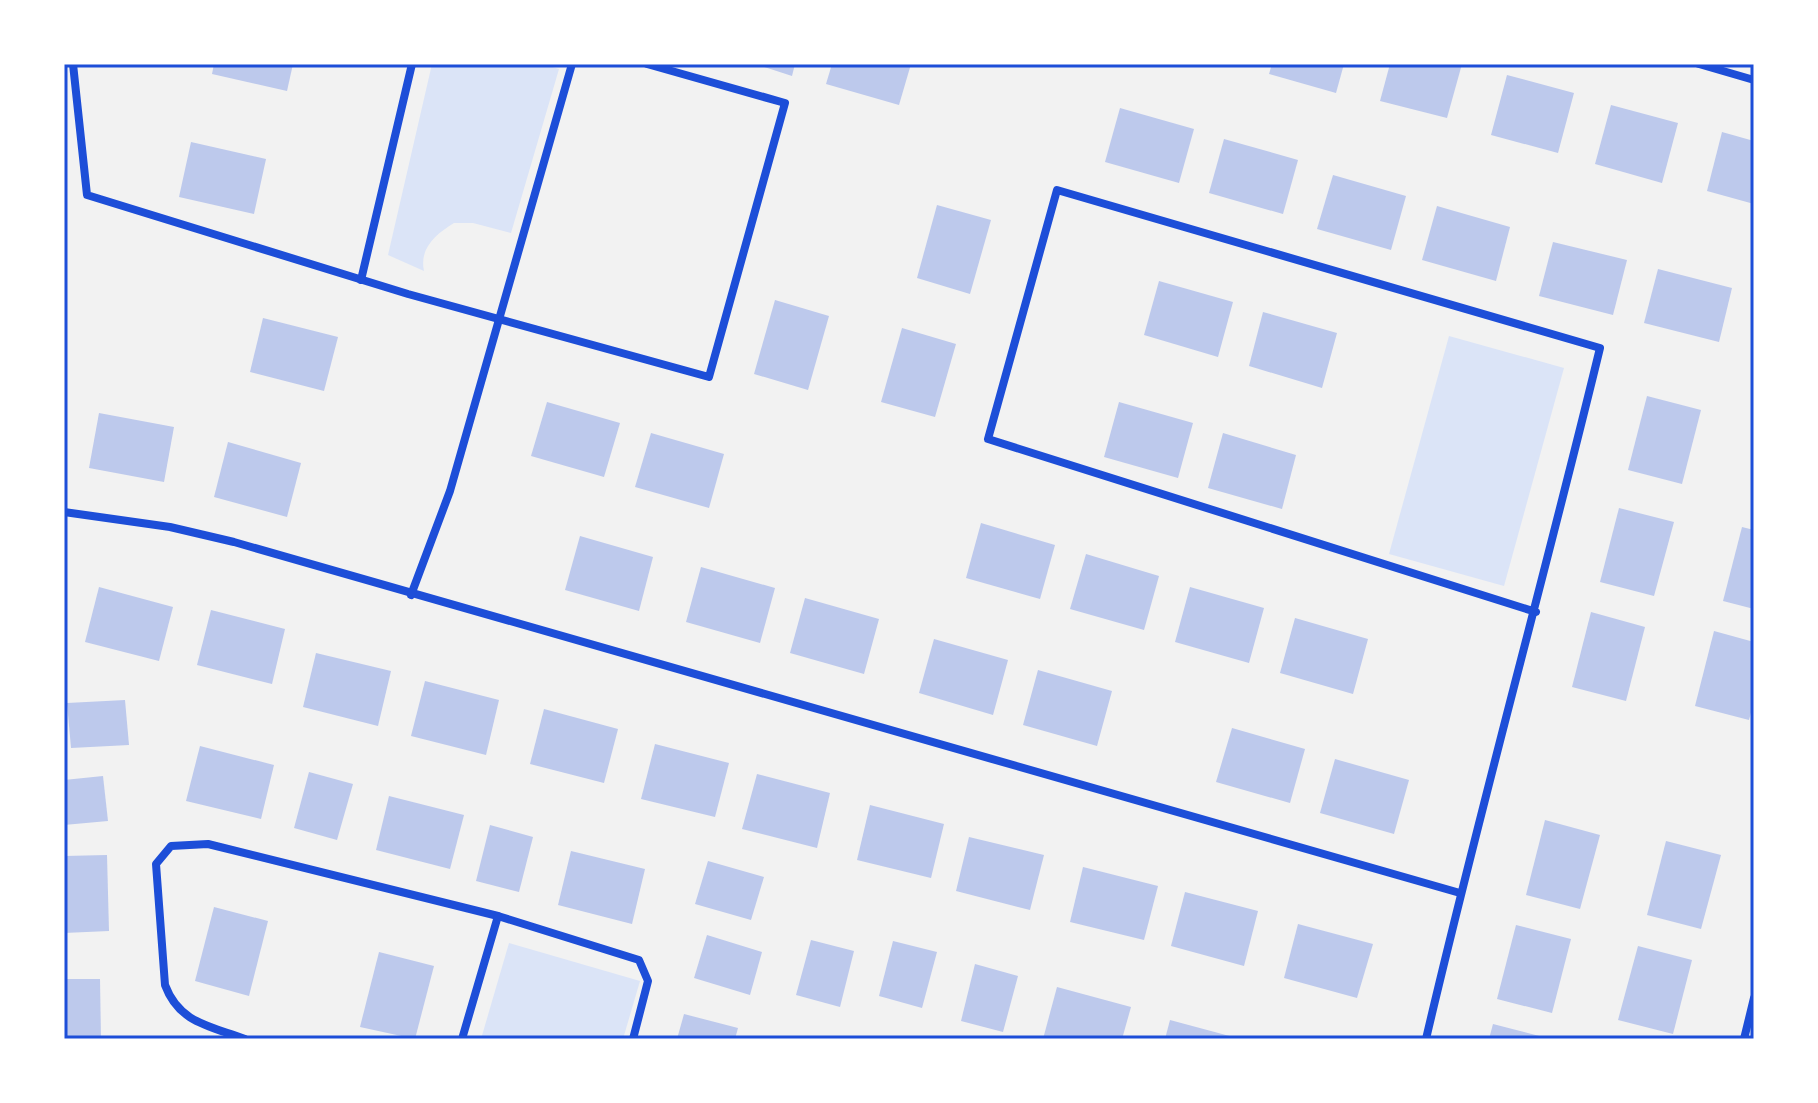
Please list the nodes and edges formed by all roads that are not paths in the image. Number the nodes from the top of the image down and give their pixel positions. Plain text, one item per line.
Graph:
1 (73, 64) edge
2 (412, 64) edge
3 (572, 64) edge
4 (647, 64) edge
5 (1699, 64) edge
6 (1754, 80) edge
7 (361, 280) junction
8 (501, 320) junction
9 (64, 512) edge
10 (411, 595) junction
11 (1536, 612) junction
12 (1460, 893) junction
13 (498, 916) junction
14 (1754, 998) edge
15 (1752, 1018) edge
16 (245, 1039) edge
17 (462, 1039) edge
18 (633, 1039) edge
19 (1426, 1039) edge
20 (1744, 1039) edge

1 - 7 street
2 - 7 street
3 - 8 street
4 - 8 street
5 - 6 street
7 - 8 street
8 - 10 street
9 - 10 street
10 - 12 street
11 - 11 street
11 - 12 street
12 - 19 street
13 - 16 street
13 - 17 street
13 - 18 street
14 - 15 street
15 - 20 street

